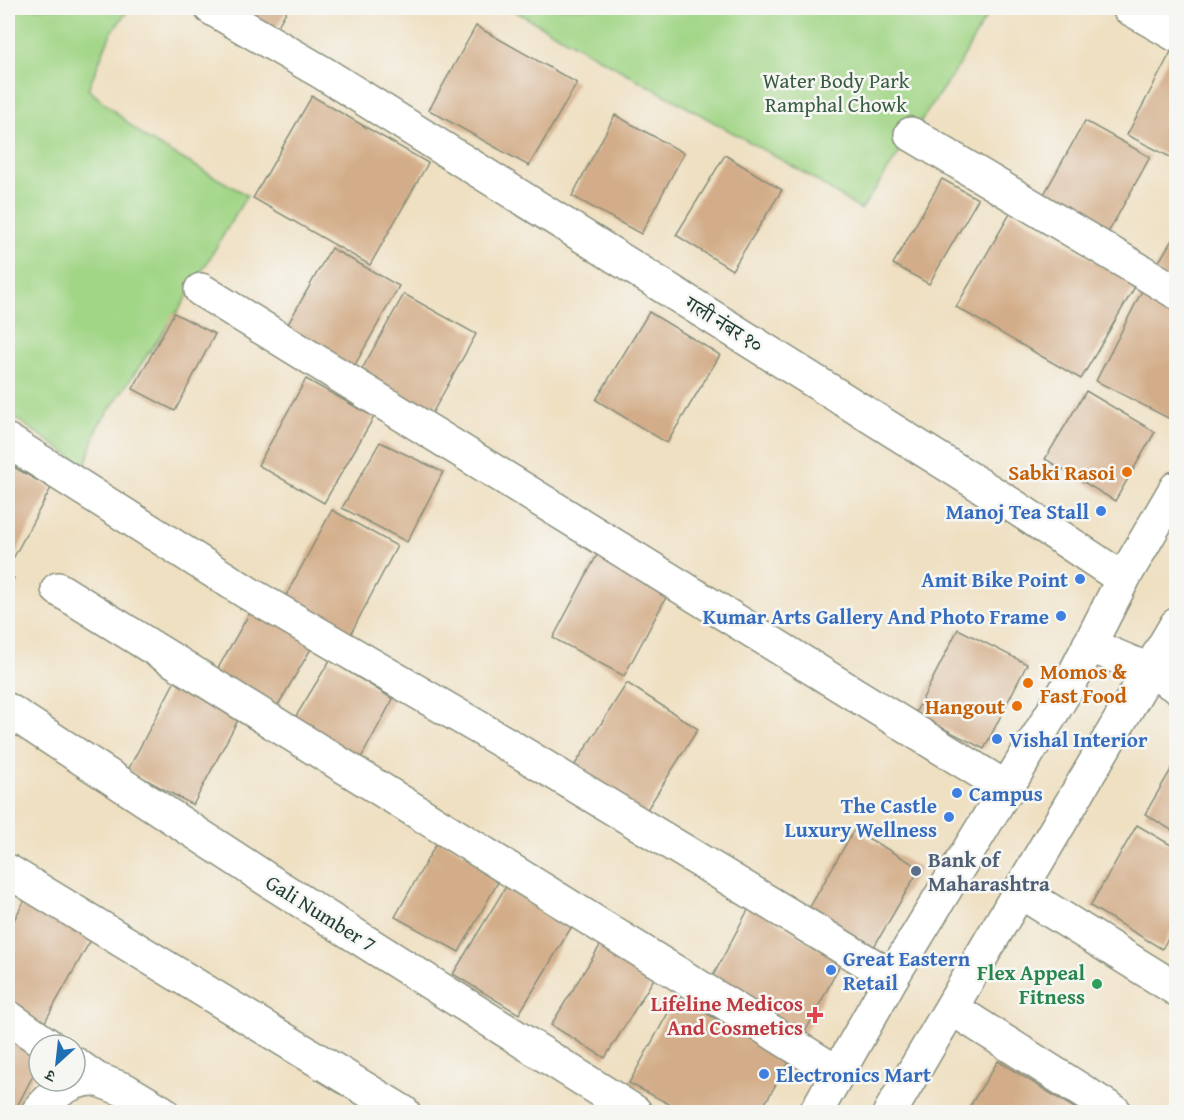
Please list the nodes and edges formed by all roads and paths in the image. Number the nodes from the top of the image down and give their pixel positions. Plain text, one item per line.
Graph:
1 (211, 8) edge
2 (1129, 8) edge
3 (1176, 35) edge
4 (911, 134) dead end
5 (201, 290) dead end
6 (1176, 292) edge
7 (8, 441) edge
8 (1176, 488) edge
9 (1123, 579) junction
10 (58, 589) dead end
11 (1176, 625) edge
12 (1089, 645) junction
13 (1149, 670) junction
14 (1176, 686) edge
15 (8, 710) edge
16 (1008, 789) junction
17 (8, 871) edge
18 (1019, 891) junction
19 (892, 977) junction
20 (1176, 989) edge
21 (952, 1009) junction
22 (8, 1017) edge
23 (31, 1033) edge
24 (87, 1073) edge
25 (838, 1073) junction
26 (59, 1093) edge
27 (38, 1113) edge
28 (162, 1113) edge
29 (404, 1113) edge
30 (635, 1113) edge
31 (816, 1113) edge
32 (890, 1113) edge
33 (1115, 1113) edge

1 - 9 street, गली नंबर १०
2 - 3 street
4 - 6 street
5 - 16 street
7 - 19 street
8 - 9 street
9 - 12 street
10 - 25 street
11 - 13 street
12 - 13 street
12 - 16 street
13 - 14 street
13 - 18 street
15 - 30 street, Gali Number 7
16 - 19 street
17 - 29 street
18 - 20 street
18 - 21 street
19 - 25 street
21 - 32 street
21 - 33 street
22 - 23 street
24 - 28 street
25 - 31 street
26 - 27 street

